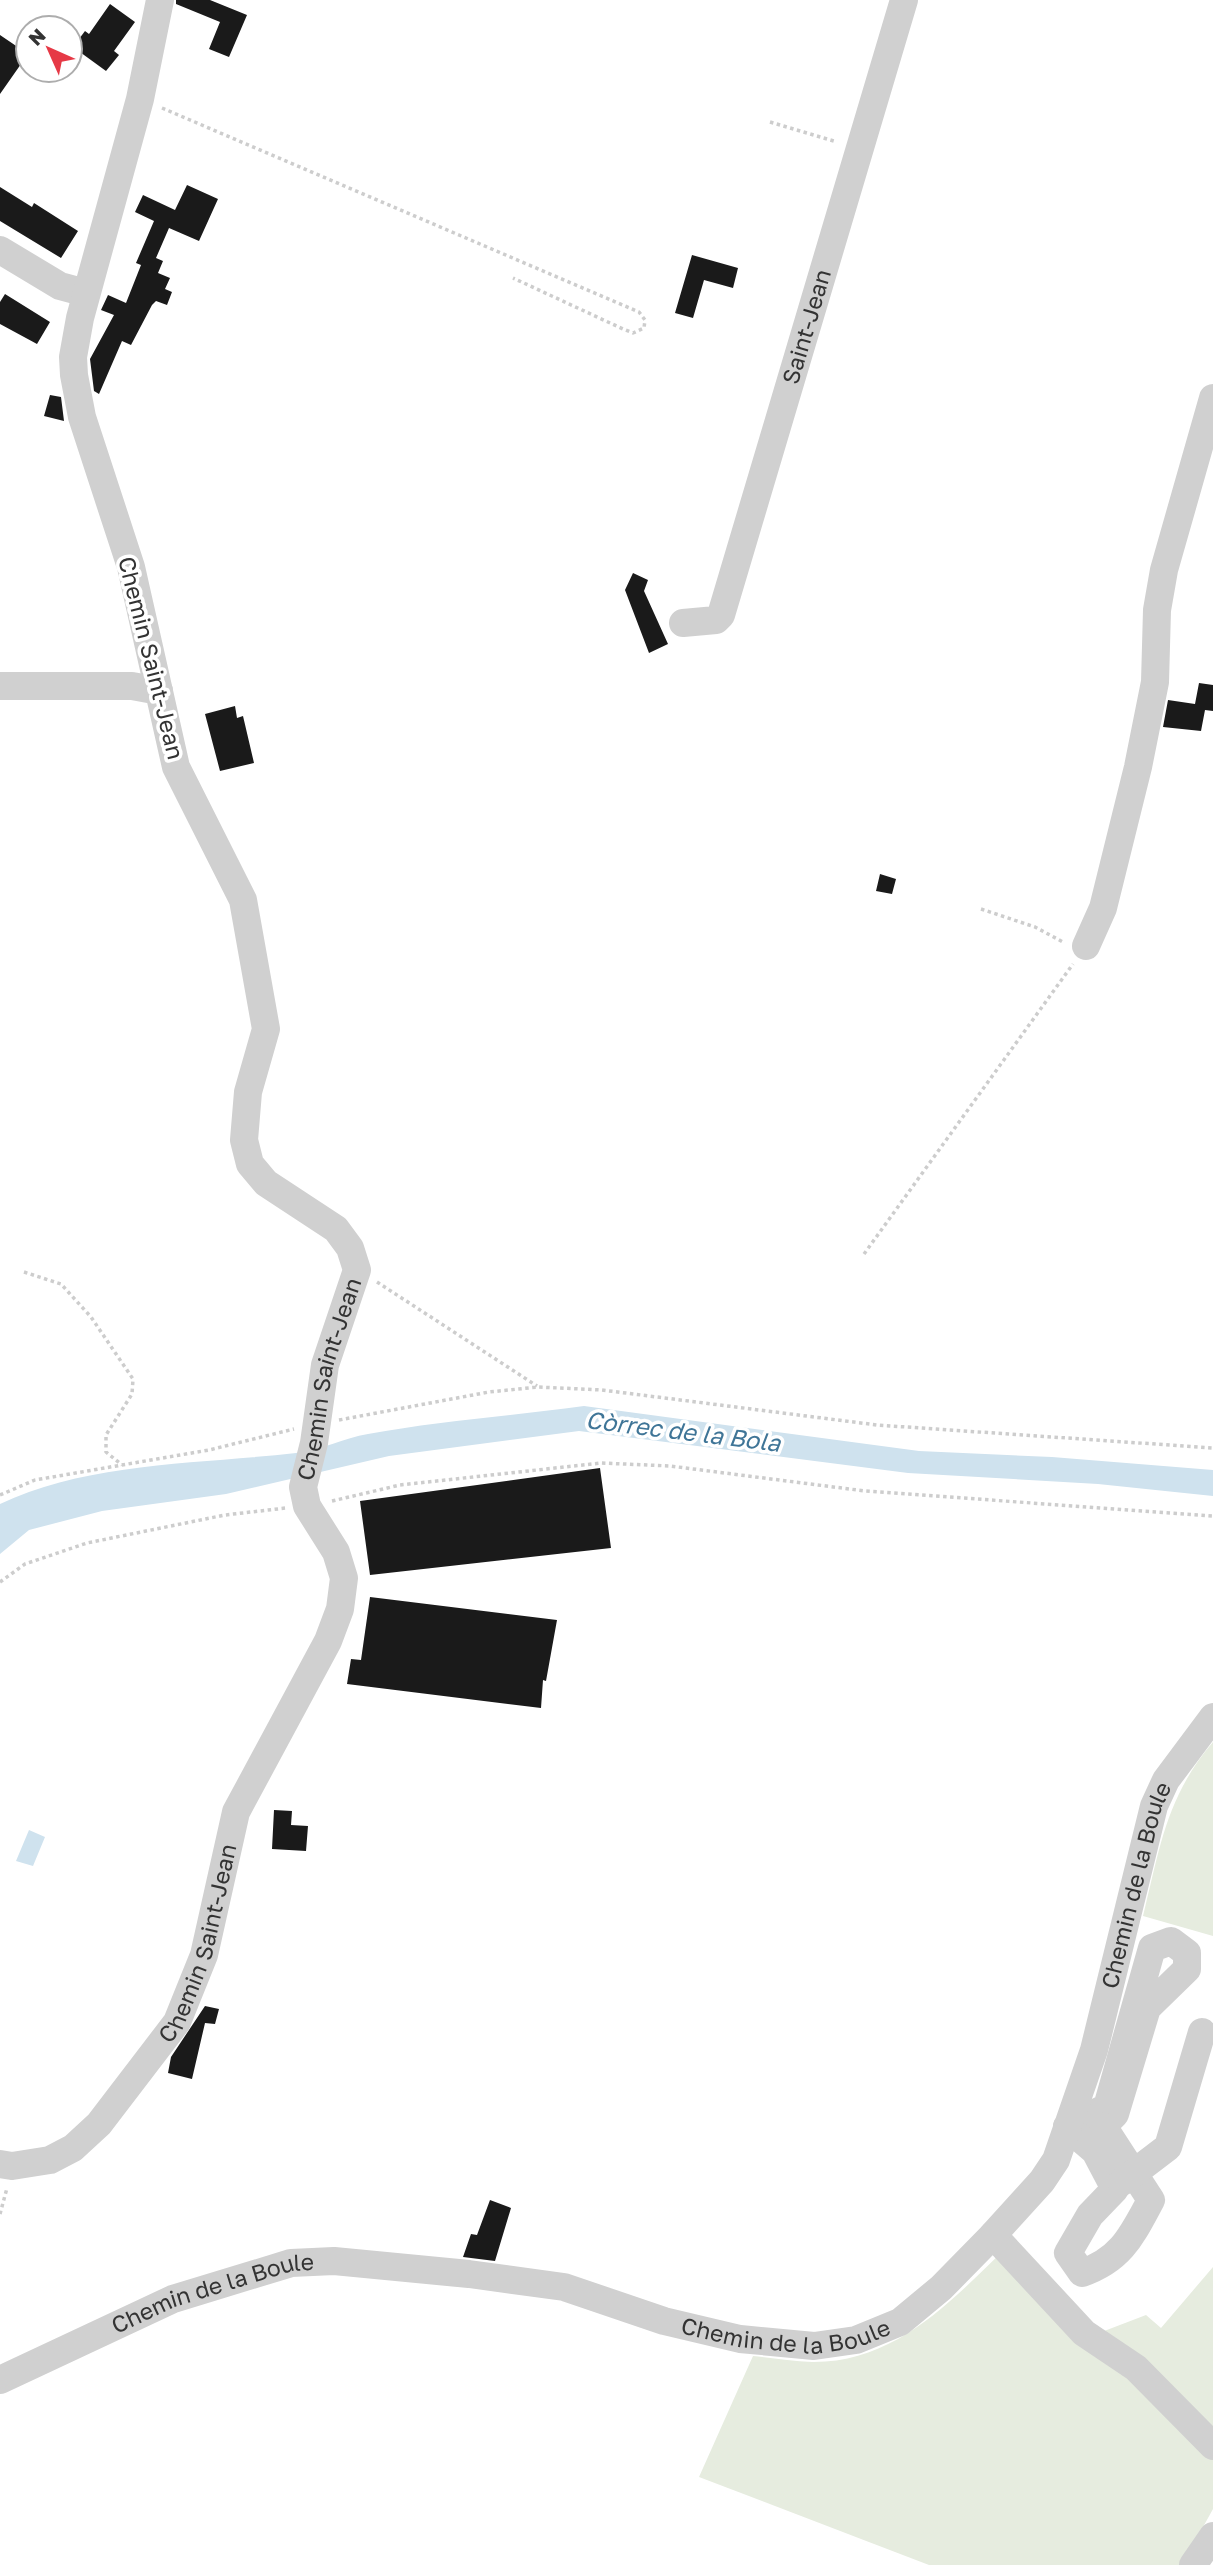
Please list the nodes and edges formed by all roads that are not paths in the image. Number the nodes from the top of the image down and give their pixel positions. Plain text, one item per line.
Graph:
1 (904, 0) edge
2 (152, 4) edge
3 (0, 250) edge
4 (86, 293) junction
5 (1213, 398) edge
6 (683, 623) dead end
7 (0, 686) edge
8 (159, 691) junction
9 (1086, 946) road end
10 (1213, 1717) edge
11 (1202, 2032) dead end
12 (1103, 2126) junction
13 (1068, 2127) junction
14 (0, 2164) edge
15 (1124, 2180) junction
16 (993, 2235) junction
17 (0, 2380) edge
18 (1213, 2446) edge
19 (1213, 2536) edge
20 (1193, 2565) edge

1 - 6 street, Saint-Jean
2 - 4 street, Chemin Saint-Jean
3 - 4 street
4 - 8 street, Chemin Saint-Jean
5 - 9 street
7 - 8 street
8 - 14 street, Chemin Saint-Jean
10 - 13 street, Chemin de la Boule
11 - 15 street
12 - 13 street
12 - 13 street
12 - 15 street
13 - 15 street
13 - 16 street, Chemin de la Boule
16 - 17 street, Chemin de la Boule
16 - 18 street
19 - 20 street

